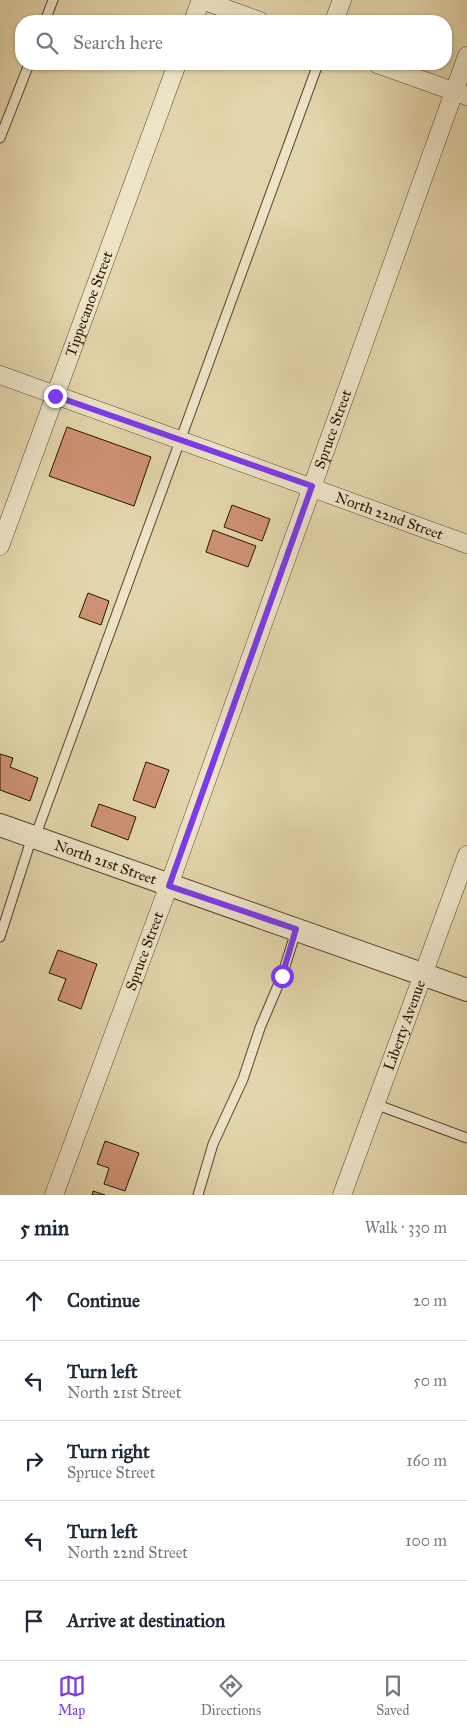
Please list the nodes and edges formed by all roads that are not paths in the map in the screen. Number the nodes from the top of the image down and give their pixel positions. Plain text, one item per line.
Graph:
1 (53, 0) edge
2 (201, 0) edge
3 (342, 0) edge
4 (47, 15) edge
5 (195, 15) edge
6 (243, 15) edge
7 (336, 15) edge
8 (467, 56) edge
9 (27, 70) edge
10 (175, 70) edge
11 (316, 70) edge
12 (394, 70) edge
13 (460, 94) edge
14 (0, 138) edge
15 (0, 376) edge
16 (55, 396) junction
17 (182, 440) junction
18 (312, 486) junction
19 (467, 544) edge
20 (0, 546) edge
21 (0, 825) edge
22 (33, 837) junction
23 (467, 855) edge
24 (169, 886) junction
25 (296, 929) junction
26 (0, 937) edge
27 (424, 973) junction
28 (467, 990) edge
29 (375, 1104) junction
30 (467, 1138) edge
31 (54, 1195) edge
32 (198, 1195) edge
33 (342, 1195) edge

1 - 4 lane
2 - 5 street
2 - 6 street
3 - 7 street
8 - 13 street, Spruce Street
9 - 14 lane
10 - 16 street, Tippecanoe Street
11 - 17 lane
12 - 13 street
13 - 18 street, Spruce Street
15 - 16 street, North 22nd Street
16 - 17 street, North 22nd Street
16 - 20 street, Tippecanoe Street
17 - 18 street, North 22nd Street
17 - 22 lane
18 - 19 street, North 22nd Street
18 - 24 street, Spruce Street
21 - 22 street, North 21st Street
22 - 24 street, North 21st Street
22 - 26 lane
23 - 27 street, Liberty Avenue
24 - 25 street, North 21st Street
24 - 31 street, Spruce Street
25 - 27 street, North 21st Street
25 - 32 lane
27 - 28 street, North 21st Street
27 - 29 street, Liberty Avenue
29 - 30 lane
29 - 33 street, Liberty Avenue

